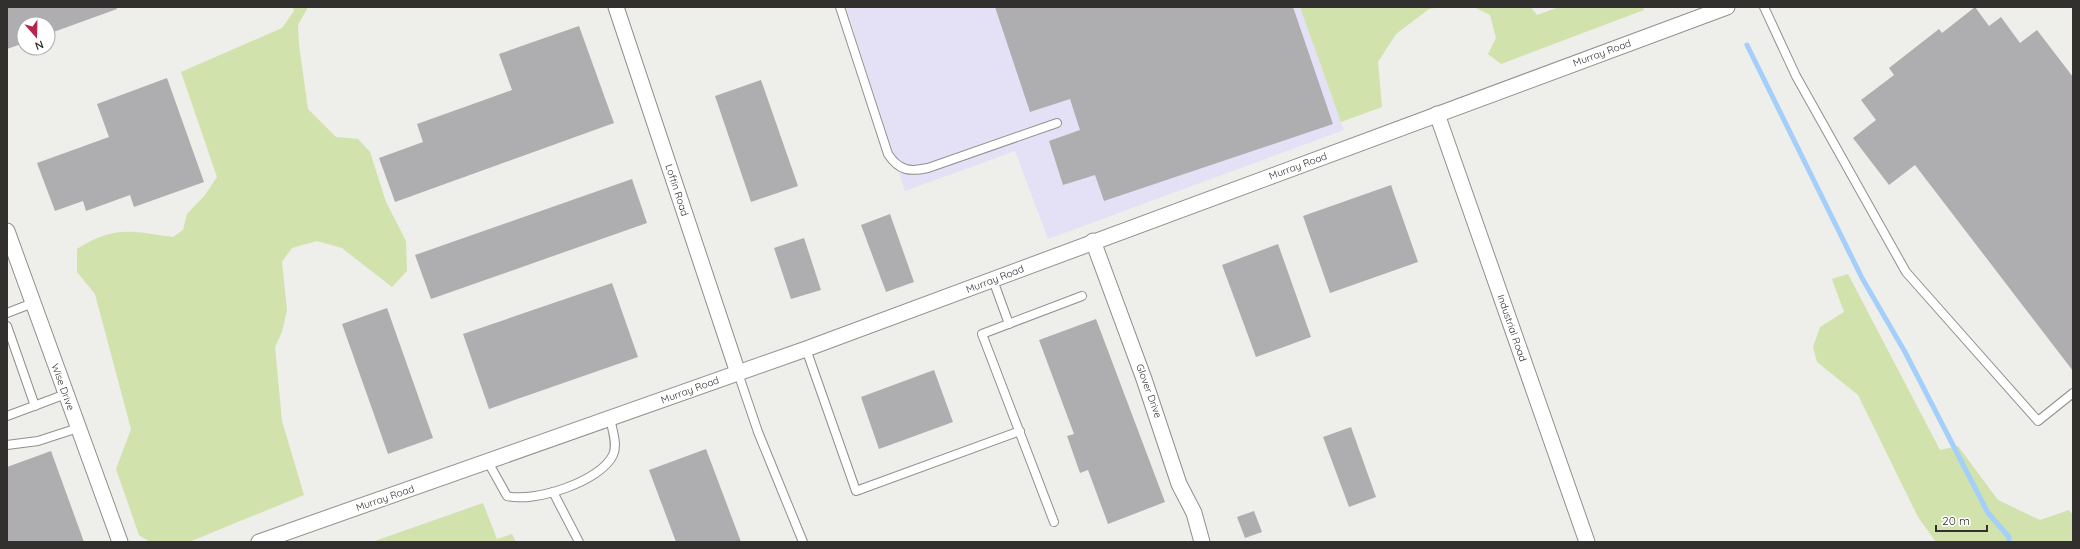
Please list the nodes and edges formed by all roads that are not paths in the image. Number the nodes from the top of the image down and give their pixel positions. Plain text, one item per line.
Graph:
1 (616, 7) edge
2 (840, 7) edge
3 (1727, 7) edge
4 (1764, 7) edge
5 (1437, 114) junction
6 (1058, 124) dead end
7 (7, 231) edge
8 (1093, 241) junction
9 (993, 280) junction
10 (1082, 296) dead end
11 (33, 303) junction
12 (7, 313) edge
13 (1008, 324) junction
14 (7, 326) edge
15 (806, 349) junction
16 (738, 373) junction
17 (2073, 392) edge
18 (66, 394) junction
19 (35, 406) junction
20 (7, 416) edge
21 (610, 418) junction
22 (78, 428) junction
23 (1020, 432) junction
24 (7, 445) edge
25 (488, 462) junction
26 (553, 492) junction
27 (1054, 522) dead end
28 (120, 542) edge
29 (259, 542) edge
30 (579, 542) edge
31 (803, 542) edge
32 (1202, 542) edge
33 (1587, 542) edge

1 - 16 street, Loftin Road
2 - 6 lane
3 - 5 street, Murray Road
4 - 17 lane
5 - 8 street, Murray Road
5 - 33 street, Industrial Road
7 - 11 street, Wise Drive
8 - 9 street, Murray Road
8 - 32 street, Glover Drive
9 - 13 lane
9 - 15 street, Murray Road
10 - 13 lane
11 - 12 lane
11 - 18 street, Wise Drive
13 - 23 lane
14 - 19 lane
15 - 16 street, Murray Road
15 - 23 lane
16 - 21 street, Murray Road
16 - 31 lane
18 - 19 lane
18 - 22 street, Wise Drive
19 - 20 lane
21 - 25 street, Murray Road
21 - 26 lane
22 - 24 lane
22 - 28 street, Wise Drive
23 - 27 lane
25 - 26 lane
25 - 29 street, Murray Road
26 - 30 lane

